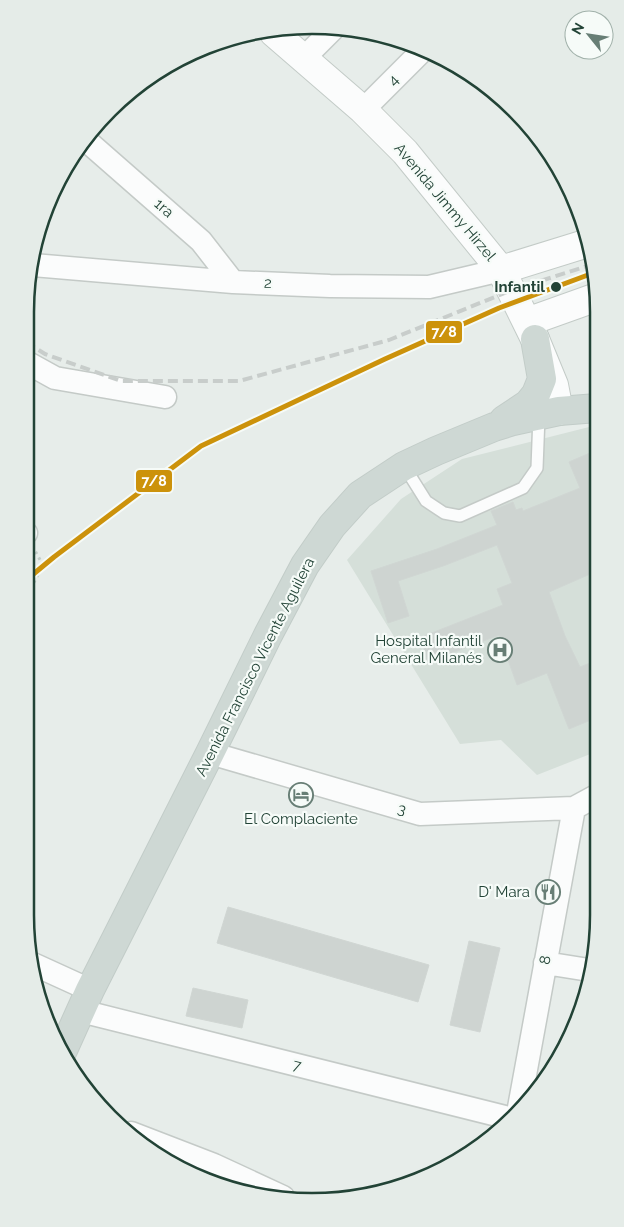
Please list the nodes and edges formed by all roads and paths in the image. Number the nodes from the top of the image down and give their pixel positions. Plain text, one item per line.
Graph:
1 (328, 34) edge
2 (277, 36) edge
3 (418, 55) edge
4 (304, 58) junction
5 (362, 110) junction
6 (90, 144) edge
7 (582, 245) edge
8 (38, 264) edge
9 (501, 270) junction
10 (233, 282) junction
11 (590, 300) edge
12 (531, 330) junction
13 (34, 367) edge
14 (165, 396) dead end
15 (590, 409) edge
16 (549, 413) junction
17 (494, 427) junction
18 (404, 466) junction
19 (34, 548) edge
20 (34, 582) edge
21 (210, 753) junction
22 (590, 799) edge
23 (574, 808) junction
24 (545, 963) junction
25 (39, 968) edge
26 (585, 969) edge
27 (85, 1000) junction
28 (66, 1044) edge
29 (521, 1098) edge
30 (504, 1116) edge
31 (150, 1141) edge
32 (267, 1189) edge

1 - 4 street
2 - 4 main road, Avenida Jimmy Hirzel
3 - 5 street, 4
4 - 5 main road, Avenida Jimmy Hirzel
5 - 9 main road, Avenida Jimmy Hirzel
6 - 10 street, 1ra
7 - 9 main road
8 - 10 street, 2
9 - 10 street, 2
9 - 12 main road, Avenida Jimmy Hirzel
11 - 12 main road
12 - 16 main road, Avenida Jimmy Hirzel
12 - 17 main road
13 - 14 street
15 - 16 main road, Avenida Francisco Vicente Aguilera
16 - 17 main road, Avenida Francisco Vicente Aguilera
16 - 18 lane
17 - 18 main road, Avenida Francisco Vicente Aguilera
18 - 21 main road, Avenida Francisco Vicente Aguilera
19 - 20 path
21 - 23 street, 3
21 - 27 main road, Avenida Francisco Vicente Aguilera
22 - 23 street, 3
23 - 24 street, 8
24 - 26 street
24 - 29 street, 8
25 - 27 street, 7
27 - 28 main road, Avenida Francisco Vicente Aguilera
27 - 30 street, 7
31 - 32 street

